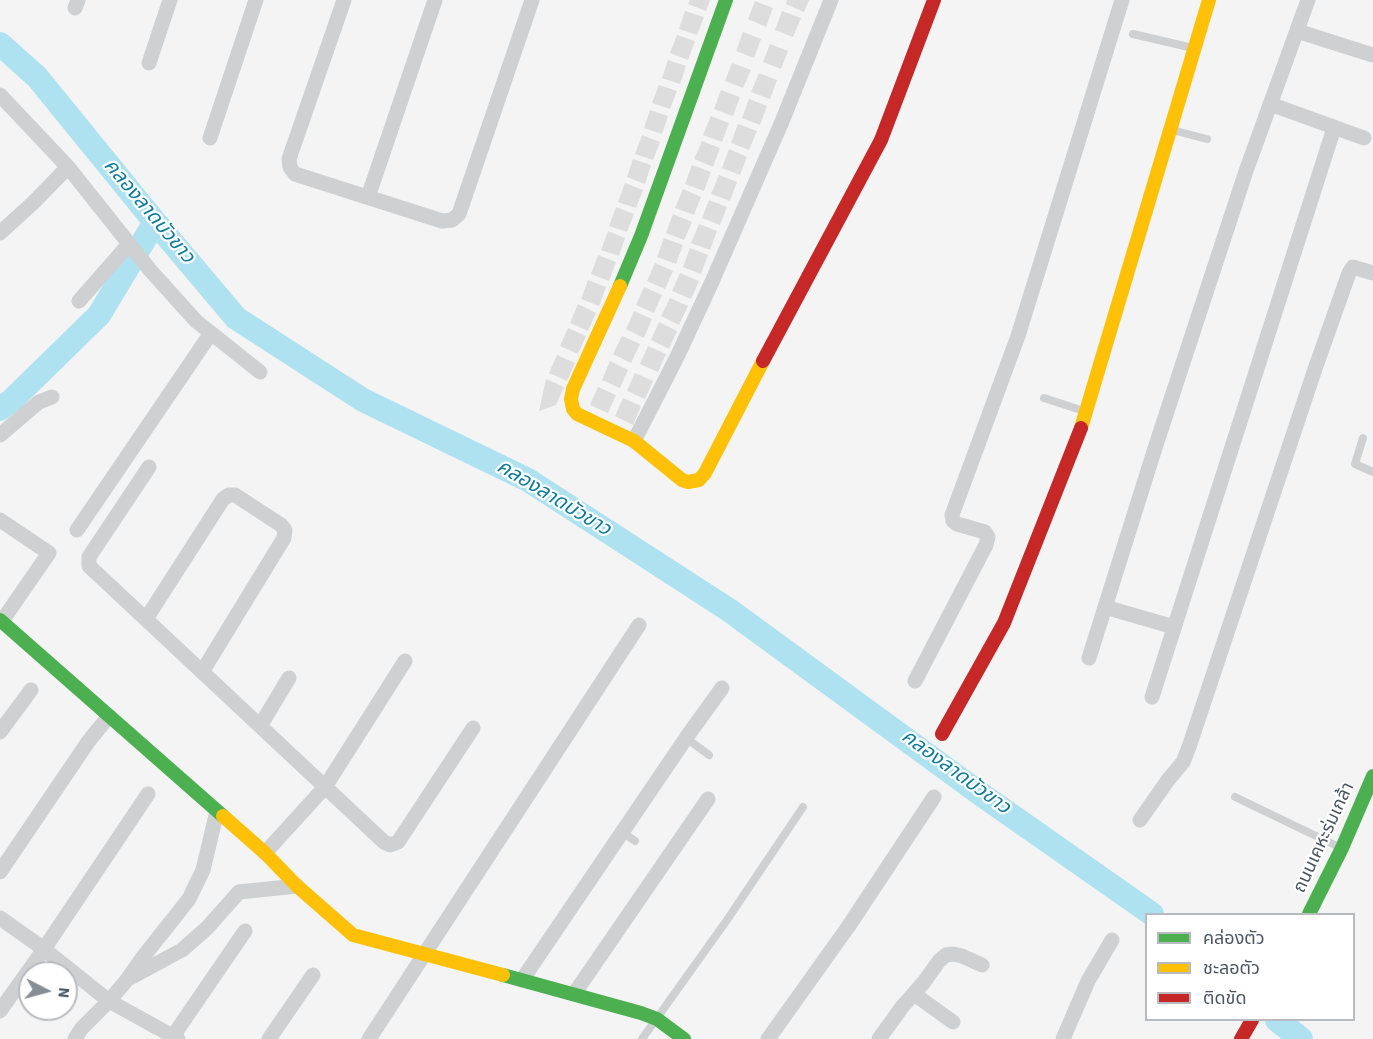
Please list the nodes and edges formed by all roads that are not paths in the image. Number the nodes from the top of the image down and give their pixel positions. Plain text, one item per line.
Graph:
1 (170, 0) edge
2 (256, 0) edge
3 (344, 0) edge
4 (435, 0) edge
5 (532, 0) edge
6 (726, 0) edge
7 (831, 0) edge
8 (1122, 0) edge
9 (1209, 0) edge
10 (1308, 0) edge
11 (928, 2) edge
12 (1298, 31) junction
13 (1133, 34) dead end
14 (1195, 48) junction
15 (1373, 55) edge
16 (149, 63) dead end
17 (0, 95) edge
18 (1270, 104) junction
19 (1334, 128) junction
20 (1170, 129) junction
21 (210, 138) dead end
22 (1364, 138) dead end
23 (1208, 139) dead end
24 (68, 167) junction
25 (369, 197) junction
26 (0, 232) edge
27 (126, 241) junction
28 (1373, 273) edge
29 (80, 301) dead end
30 (211, 333) junction
31 (260, 372) dead end
32 (52, 397) dead end
33 (1044, 398) dead end
34 (1086, 411) junction
35 (0, 435) edge
36 (1363, 438) dead end
37 (634, 441) junction
38 (149, 467) dead end
39 (1373, 472) edge
40 (0, 519) edge
41 (77, 530) dead end
42 (1105, 607) junction
43 (146, 619) junction
44 (1, 621) edge
45 (639, 625) dead end
46 (1174, 627) junction
47 (1089, 658) dead end
48 (405, 661) dead end
49 (202, 672) junction
50 (289, 678) dead end
51 (915, 681) dead end
52 (722, 688) dead end
53 (31, 690) dead end
54 (1152, 697) dead end
55 (109, 716) junction
56 (260, 726) junction
57 (473, 728) dead end
58 (0, 732) edge
59 (942, 734) dead end
60 (686, 738) junction
61 (710, 755) dead end
62 (1372, 784) edge
63 (325, 786) junction
64 (148, 794) dead end
65 (934, 797) dead end
66 (1235, 797) dead end
67 (708, 799) dead end
68 (803, 807) dead end
69 (217, 811) junction
70 (1140, 820) dead end
71 (622, 832) junction
72 (635, 841) dead end
73 (1342, 848) junction
74 (265, 853) junction
75 (0, 872) edge
76 (297, 886) junction
77 (1310, 913) edge
78 (0, 918) edge
79 (245, 931) dead end
80 (1112, 940) dead end
81 (44, 949) junction
82 (425, 952) junction
83 (982, 965) dead end
84 (313, 975) dead end
85 (522, 980) junction
86 (126, 981) junction
87 (574, 994) junction
88 (914, 994) junction
89 (109, 1001) junction
90 (0, 1011) edge
91 (657, 1019) junction
92 (1251, 1021) edge
93 (953, 1022) dead end
94 (174, 1038) edge
95 (75, 1039) edge
96 (269, 1039) edge
97 (369, 1039) edge
98 (642, 1039) edge
99 (684, 1039) edge
100 (768, 1039) edge
101 (879, 1039) edge
102 (1063, 1039) edge
103 (1241, 1039) edge

1 - 16 street
2 - 21 street
3 - 25 street
4 - 25 street
5 - 25 street
6 - 37 street
7 - 37 street
8 - 51 street
9 - 14 street
10 - 12 street
11 - 37 street
12 - 15 street
12 - 18 street
13 - 14 lane
14 - 20 street
17 - 24 street
18 - 19 street
18 - 42 street
19 - 22 street
19 - 46 street
20 - 23 lane
20 - 34 street
24 - 26 street
24 - 27 street
27 - 29 street
27 - 30 street
28 - 70 street
30 - 31 street
30 - 41 street
32 - 35 street
33 - 34 lane
34 - 59 street
36 - 39 lane
38 - 43 street
40 - 44 street
42 - 46 street
42 - 47 street
43 - 49 street
43 - 49 street
44 - 55 street
45 - 82 street
46 - 54 street
48 - 63 street
49 - 56 street
50 - 56 street
52 - 60 street
53 - 58 street
55 - 69 street
55 - 75 street
56 - 63 street
57 - 63 street
60 - 61 lane
60 - 71 street
62 - 73 street, ถนนเคหะร่มเกล้า
63 - 74 street
64 - 81 street
65 - 100 street
66 - 73 lane
67 - 87 street
68 - 91 lane
69 - 74 street
69 - 86 street
71 - 72 lane
71 - 85 street
73 - 77 street, ถนนเคหะร่มเกล้า
74 - 76 street
76 - 82 street
76 - 86 street
78 - 81 street
79 - 94 street
80 - 102 street
81 - 89 street
81 - 90 street
82 - 85 street
82 - 97 street
83 - 88 street
84 - 96 street
85 - 87 street
86 - 89 street
87 - 91 street
88 - 93 street
88 - 101 street
89 - 94 street
89 - 95 street
91 - 98 lane
91 - 99 street
92 - 103 street

